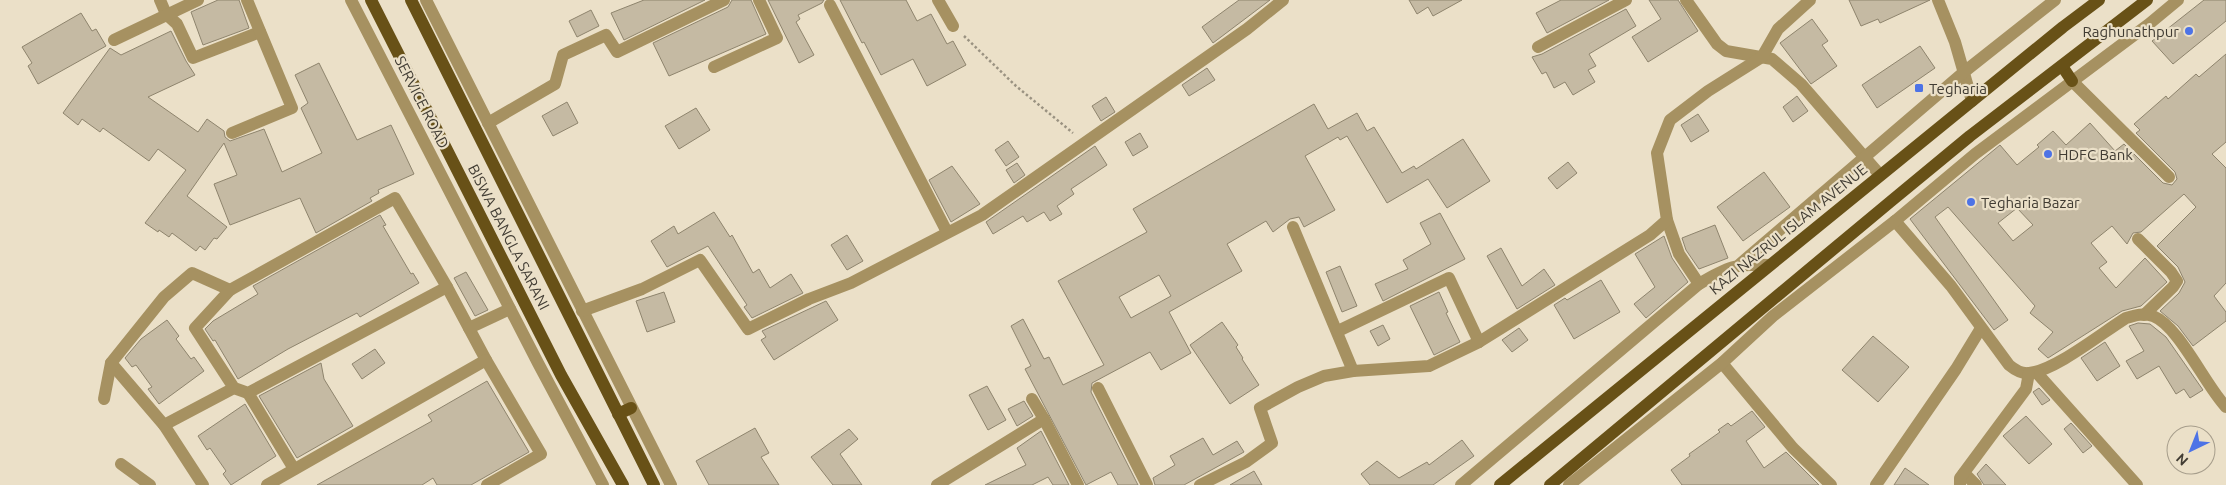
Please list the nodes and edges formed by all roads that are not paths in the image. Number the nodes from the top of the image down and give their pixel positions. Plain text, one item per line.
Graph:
1 (160, 0) edge
2 (198, 0) edge
3 (246, 0) edge
4 (351, 0) edge
5 (370, 0) edge
6 (410, 0) edge
7 (426, 0) edge
8 (724, 0) edge
9 (759, 0) edge
10 (938, 0) edge
11 (1283, 0) edge
12 (1626, 0) edge
13 (1686, 0) edge
14 (1810, 0) edge
15 (1938, 0) edge
16 (2099, 0) edge
17 (2147, 0) edge
18 (2178, 0) edge
19 (2053, 1) edge
20 (830, 5) dead end
21 (166, 14) junction
22 (953, 26) road end
23 (260, 32) junction
24 (114, 40) dead end
25 (1538, 47) dead end
26 (1762, 57) junction
27 (2062, 66) junction
28 (714, 68) dead end
29 (1964, 72) junction
30 (2072, 81) junction
31 (1972, 101) junction
32 (488, 124) junction
33 (232, 133) dead end
34 (1864, 156) junction
35 (1880, 175) junction
36 (2169, 177) dead end
37 (1667, 220) junction
38 (1895, 221) junction
39 (1293, 227) dead end
40 (947, 232) junction
41 (2138, 239) dead end
42 (1740, 264) junction
43 (1770, 265) junction
44 (1700, 284) junction
45 (447, 286) junction
46 (230, 290) junction
47 (510, 309) junction
48 (582, 311) junction
49 (2144, 315) junction
50 (469, 328) junction
51 (1980, 328) junction
52 (1338, 331) junction
53 (1479, 342) junction
54 (486, 360) junction
55 (111, 363) junction
56 (1722, 363) junction
57 (1353, 371) junction
58 (2032, 372) junction
59 (234, 388) junction
60 (1098, 388) dead end
61 (248, 393) junction
62 (1032, 399) dead end
63 (104, 400) dead end
64 (2226, 407) edge
65 (631, 408) junction
66 (618, 414) junction
67 (1044, 419) junction
68 (164, 425) junction
69 (121, 464) dead end
70 (294, 469) junction
71 (1962, 479) edge
72 (651, 480) edge
73 (282, 482) edge
74 (150, 485) edge
75 (203, 485) edge
76 (267, 485) edge
77 (487, 485) edge
78 (603, 485) edge
79 (624, 485) edge
80 (672, 485) edge
81 (937, 485) edge
82 (1078, 485) edge
83 (1147, 485) edge
84 (1200, 485) edge
85 (1461, 485) edge
86 (1500, 485) edge
87 (1550, 485) edge
88 (1570, 485) edge
89 (1831, 485) edge
90 (1876, 485) edge
91 (1976, 485) edge
92 (2137, 485) edge

1 - 21 street
2 - 21 street
3 - 23 street
4 - 47 street, SERVICE ROAD
5 - 79 main road, BISWA BANGLA SARANI
6 - 66 main road, BISWA BANGLA SARANI
7 - 32 street
8 - 32 street
9 - 28 street
10 - 22 street
11 - 40 street
12 - 25 street
13 - 26 street
14 - 26 street
15 - 29 street
16 - 31 main road, KAZI NAZRUL ISLAM AVENUE
17 - 27 main road
18 - 30 street
19 - 29 street
20 - 40 street
21 - 23 street
21 - 24 street
23 - 33 street
26 - 34 street
26 - 37 street
27 - 30 main road
27 - 87 main road
29 - 31 street
29 - 34 street
30 - 36 street
30 - 38 street
31 - 35 main road, KAZI NAZRUL ISLAM AVENUE
32 - 48 street
34 - 35 street
34 - 42 street
35 - 43 main road, KAZI NAZRUL ISLAM AVENUE
37 - 44 street
37 - 53 street
38 - 51 street
38 - 56 street
39 - 52 street
40 - 48 street
41 - 49 street
42 - 43 street
42 - 44 street
43 - 86 main road, KAZI NAZRUL ISLAM AVENUE
44 - 85 street
45 - 46 street
45 - 50 street
45 - 61 street
46 - 55 street
46 - 59 street
47 - 50 street
47 - 78 street, SERVICE ROAD
48 - 65 street
49 - 58 street
49 - 64 street
50 - 54 street
51 - 58 street
51 - 90 street
52 - 53 street
52 - 57 street
53 - 57 street
54 - 70 street
54 - 77 street
55 - 63 street
55 - 68 street
56 - 88 street
56 - 89 street
57 - 84 street
58 - 71 street
58 - 92 street
59 - 61 street
59 - 68 street
60 - 83 street
61 - 70 street
62 - 67 street
65 - 66 main road
65 - 80 street
66 - 72 main road, BISWA BANGLA SARANI
67 - 81 street
67 - 82 street
68 - 75 street
69 - 74 street
70 - 73 street
71 - 91 street
73 - 76 street

